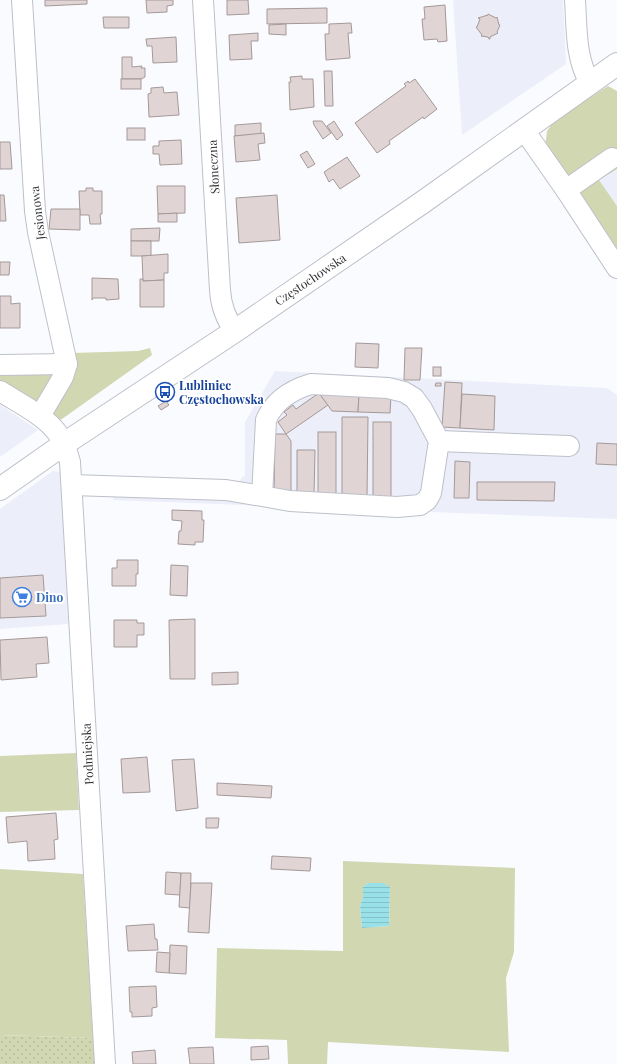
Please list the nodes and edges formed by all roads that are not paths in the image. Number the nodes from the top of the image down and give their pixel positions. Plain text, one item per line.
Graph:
1 (22, 0) edge
2 (203, 0) edge
3 (575, 0) edge
4 (617, 64) edge
5 (590, 83) junction
6 (524, 130) junction
7 (612, 158) dead end
8 (566, 190) junction
9 (617, 268) edge
10 (235, 331) junction
11 (67, 364) junction
12 (0, 365) edge
13 (0, 392) edge
14 (40, 416) junction
15 (439, 442) junction
16 (64, 444) junction
17 (569, 446) dead end
18 (72, 485) junction
19 (0, 490) edge
20 (262, 496) junction
21 (105, 1064) edge

1 - 11 street, Jesionowa
2 - 10 street, Słoneczna
3 - 5 street
4 - 5 main road, Częstochowska
5 - 6 main road, Częstochowska
6 - 8 street
6 - 10 main road, Częstochowska
7 - 8 street
8 - 9 street
10 - 16 main road, Częstochowska
11 - 12 street
11 - 14 street
13 - 14 street, Podmiejska
14 - 16 street, Podmiejska
15 - 17 street
15 - 20 street
15 - 20 street
16 - 18 street, Podmiejska
16 - 19 main road, Częstochowska
18 - 20 street
18 - 21 street, Podmiejska

